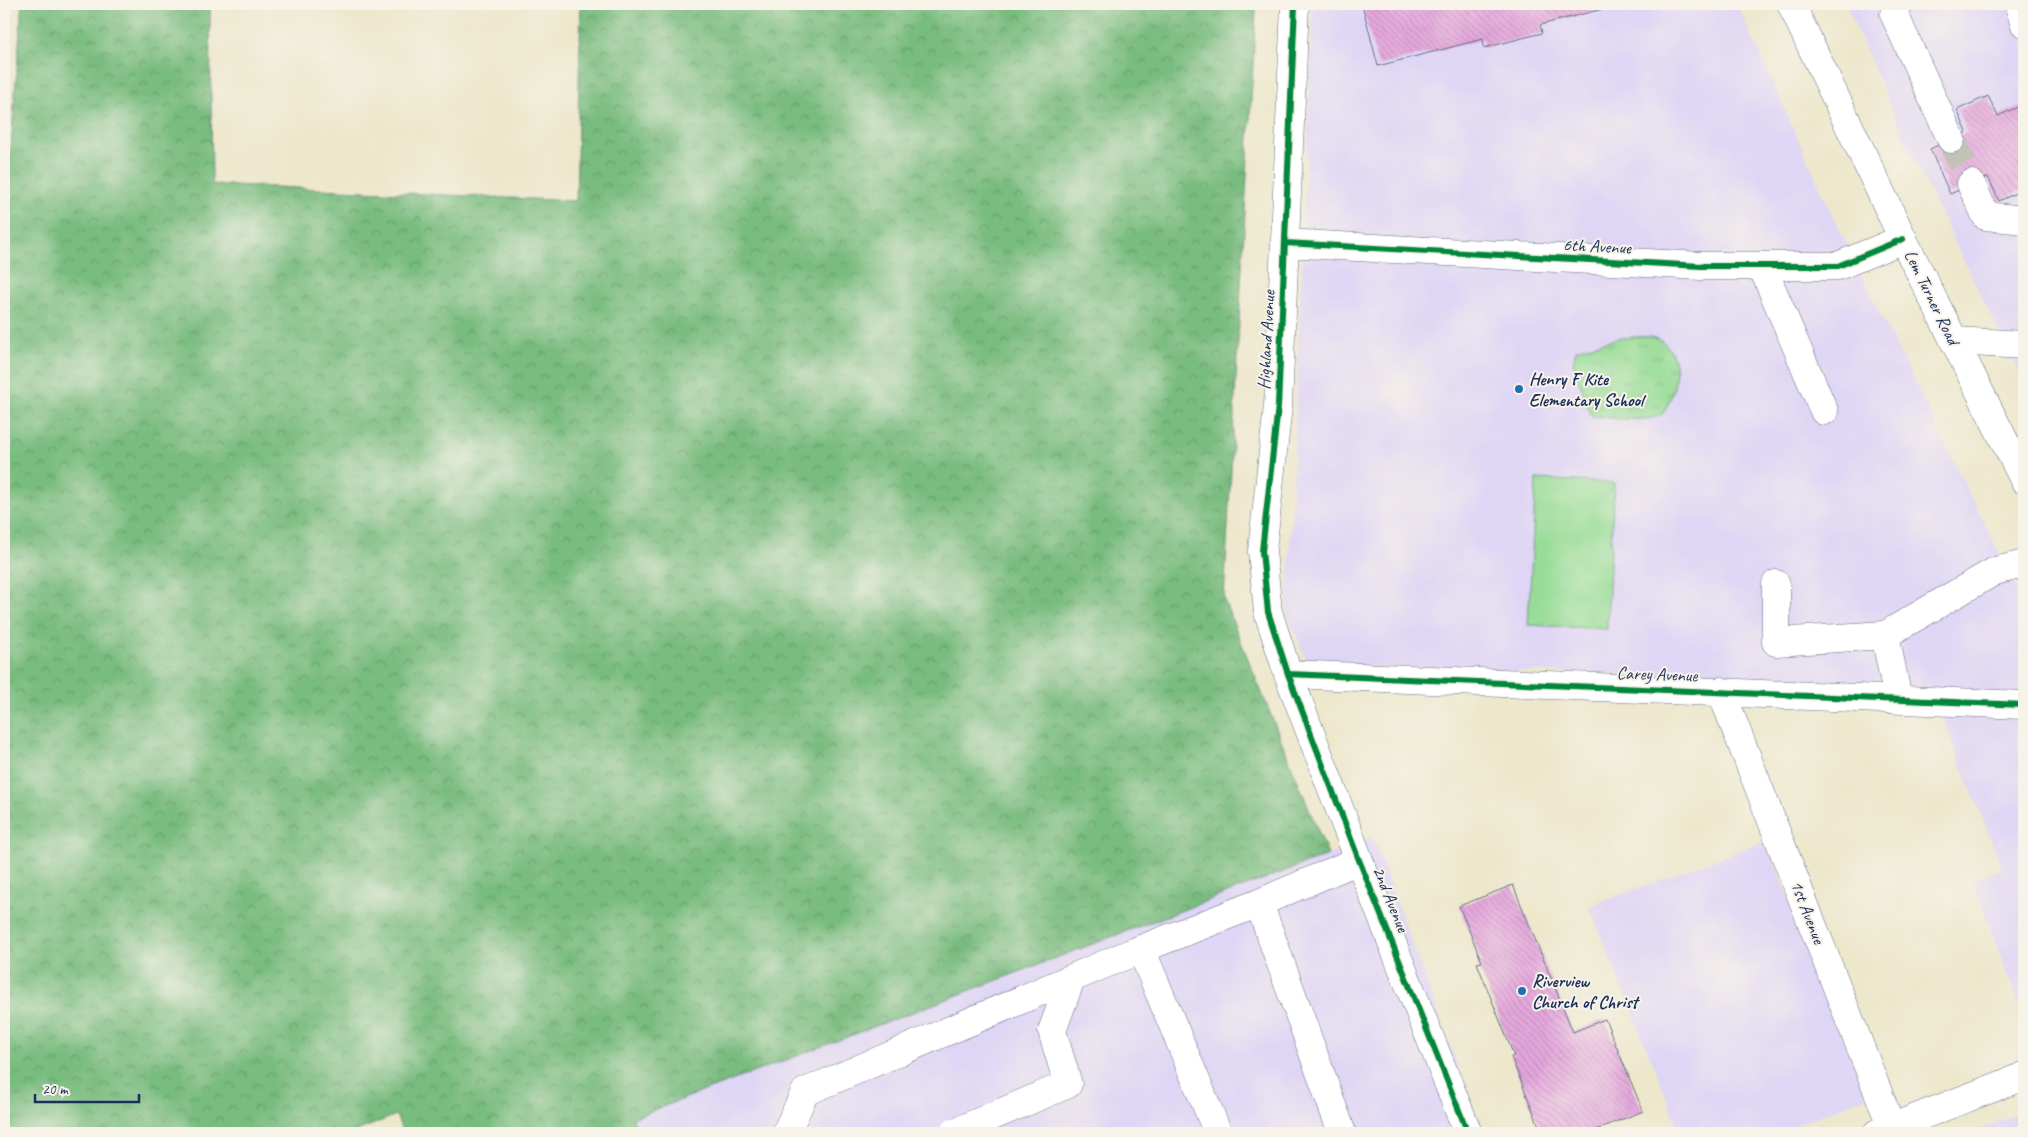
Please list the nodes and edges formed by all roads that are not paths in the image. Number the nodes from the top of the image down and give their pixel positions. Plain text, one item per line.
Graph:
1 (1294, 4) edge
2 (1791, 4) edge
3 (1897, 4) edge
4 (2019, 4) edge
5 (2024, 23) edge
6 (1951, 139) tunnel mouth
7 (1971, 184) tunnel mouth
8 (2024, 220) edge
9 (1903, 240) junction
10 (1285, 243) junction
11 (1762, 266) junction
12 (1954, 342) junction
13 (2024, 345) edge
14 (1824, 411) dead end
15 (2024, 477) edge
16 (2024, 564) edge
17 (1776, 584) dead end
18 (1885, 635) junction
19 (1288, 674) junction
20 (1722, 691) junction
21 (1898, 699) junction
22 (2024, 705) edge
23 (1359, 860) junction
24 (1258, 903) junction
25 (1141, 949) junction
26 (1071, 978) junction
27 (2023, 1080) edge
28 (1888, 1131) edge
29 (786, 1133) edge
30 (953, 1133) edge
31 (1218, 1133) edge
32 (1342, 1133) edge
33 (1468, 1133) edge

1 - 10 street, Highland Avenue
2 - 9 street, Lem Turner Road
3 - 6 street
4 - 5 street
7 - 8 street
9 - 11 street, 6th Avenue
9 - 12 street, Lem Turner Road
10 - 11 street, 6th Avenue
10 - 19 street, Highland Avenue
11 - 14 street
12 - 13 street
12 - 15 street, Lem Turner Road
16 - 18 street
17 - 18 street
18 - 21 street
19 - 20 street, Carey Avenue
19 - 23 street, 2nd Avenue
20 - 21 street, Carey Avenue
20 - 28 street, 1st Avenue
21 - 22 street, Carey Avenue
23 - 24 street
23 - 33 street, 2nd Avenue
24 - 25 street
24 - 32 street
25 - 26 street
25 - 31 street
26 - 29 street
26 - 30 street
27 - 28 street

